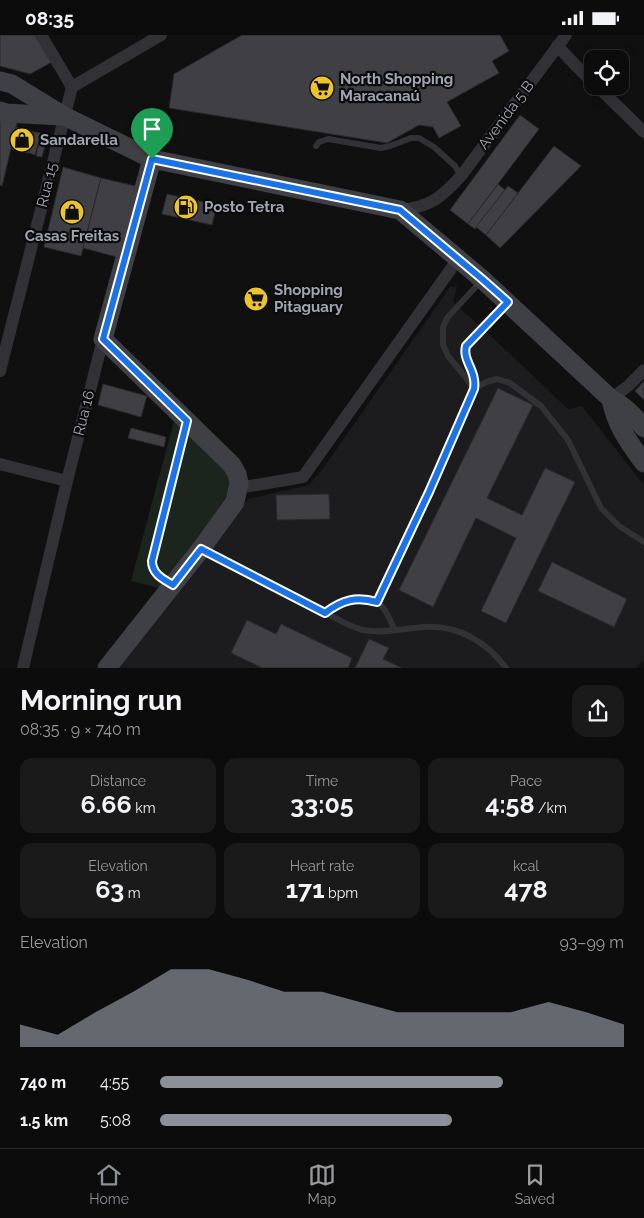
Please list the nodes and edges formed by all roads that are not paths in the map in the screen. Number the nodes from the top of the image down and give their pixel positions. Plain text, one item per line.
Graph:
1 (41, 35) edge
2 (566, 35) edge
3 (156, 36) edge
4 (557, 46) junction
5 (584, 73) edge
6 (0, 81) edge
7 (72, 87) junction
8 (606, 95) edge
9 (0, 111) edge
10 (64, 116) junction
11 (644, 132) edge
12 (316, 146) dead end
13 (152, 159) junction
14 (461, 176) junction
15 (400, 210) junction
16 (458, 259) junction
17 (482, 279) junction
18 (508, 302) junction
19 (103, 339) junction
20 (644, 370) edge
21 (0, 371) edge
22 (474, 389) junction
23 (611, 399) junction
24 (187, 421) junction
25 (644, 428) edge
26 (644, 463) edge
27 (0, 464) edge
28 (67, 481) junction
29 (238, 488) junction
30 (644, 542) edge
31 (201, 549) junction
32 (173, 585) junction
33 (377, 602) junction
34 (325, 613) junction
35 (394, 629) junction
36 (23, 668) edge
37 (107, 668) edge
38 (506, 668) edge

1 - 7 street
2 - 4 street, Avenida 5 B
3 - 7 street
4 - 5 street
4 - 14 street, Avenida 5 B
6 - 10 street
7 - 10 street, Rua 15
8 - 11 street
9 - 10 street
10 - 13 street
10 - 21 street, Rua 15
12 - 14 lane
13 - 15 street
13 - 19 street, Rua 16
14 - 15 street, Avenida 5 B
15 - 16 street
16 - 17 street
16 - 29 street
17 - 18 street
17 - 22 lane
18 - 22 lane
18 - 23 street
19 - 24 street
19 - 28 street, Rua 16
20 - 23 street
22 - 30 lane
22 - 33 lane
23 - 25 street
23 - 26 street
24 - 29 street
24 - 32 lane
27 - 28 street
28 - 36 street, Rua 16
29 - 31 street
31 - 32 street
31 - 34 lane
32 - 37 street
33 - 34 lane
33 - 35 lane
34 - 35 lane
35 - 38 lane

